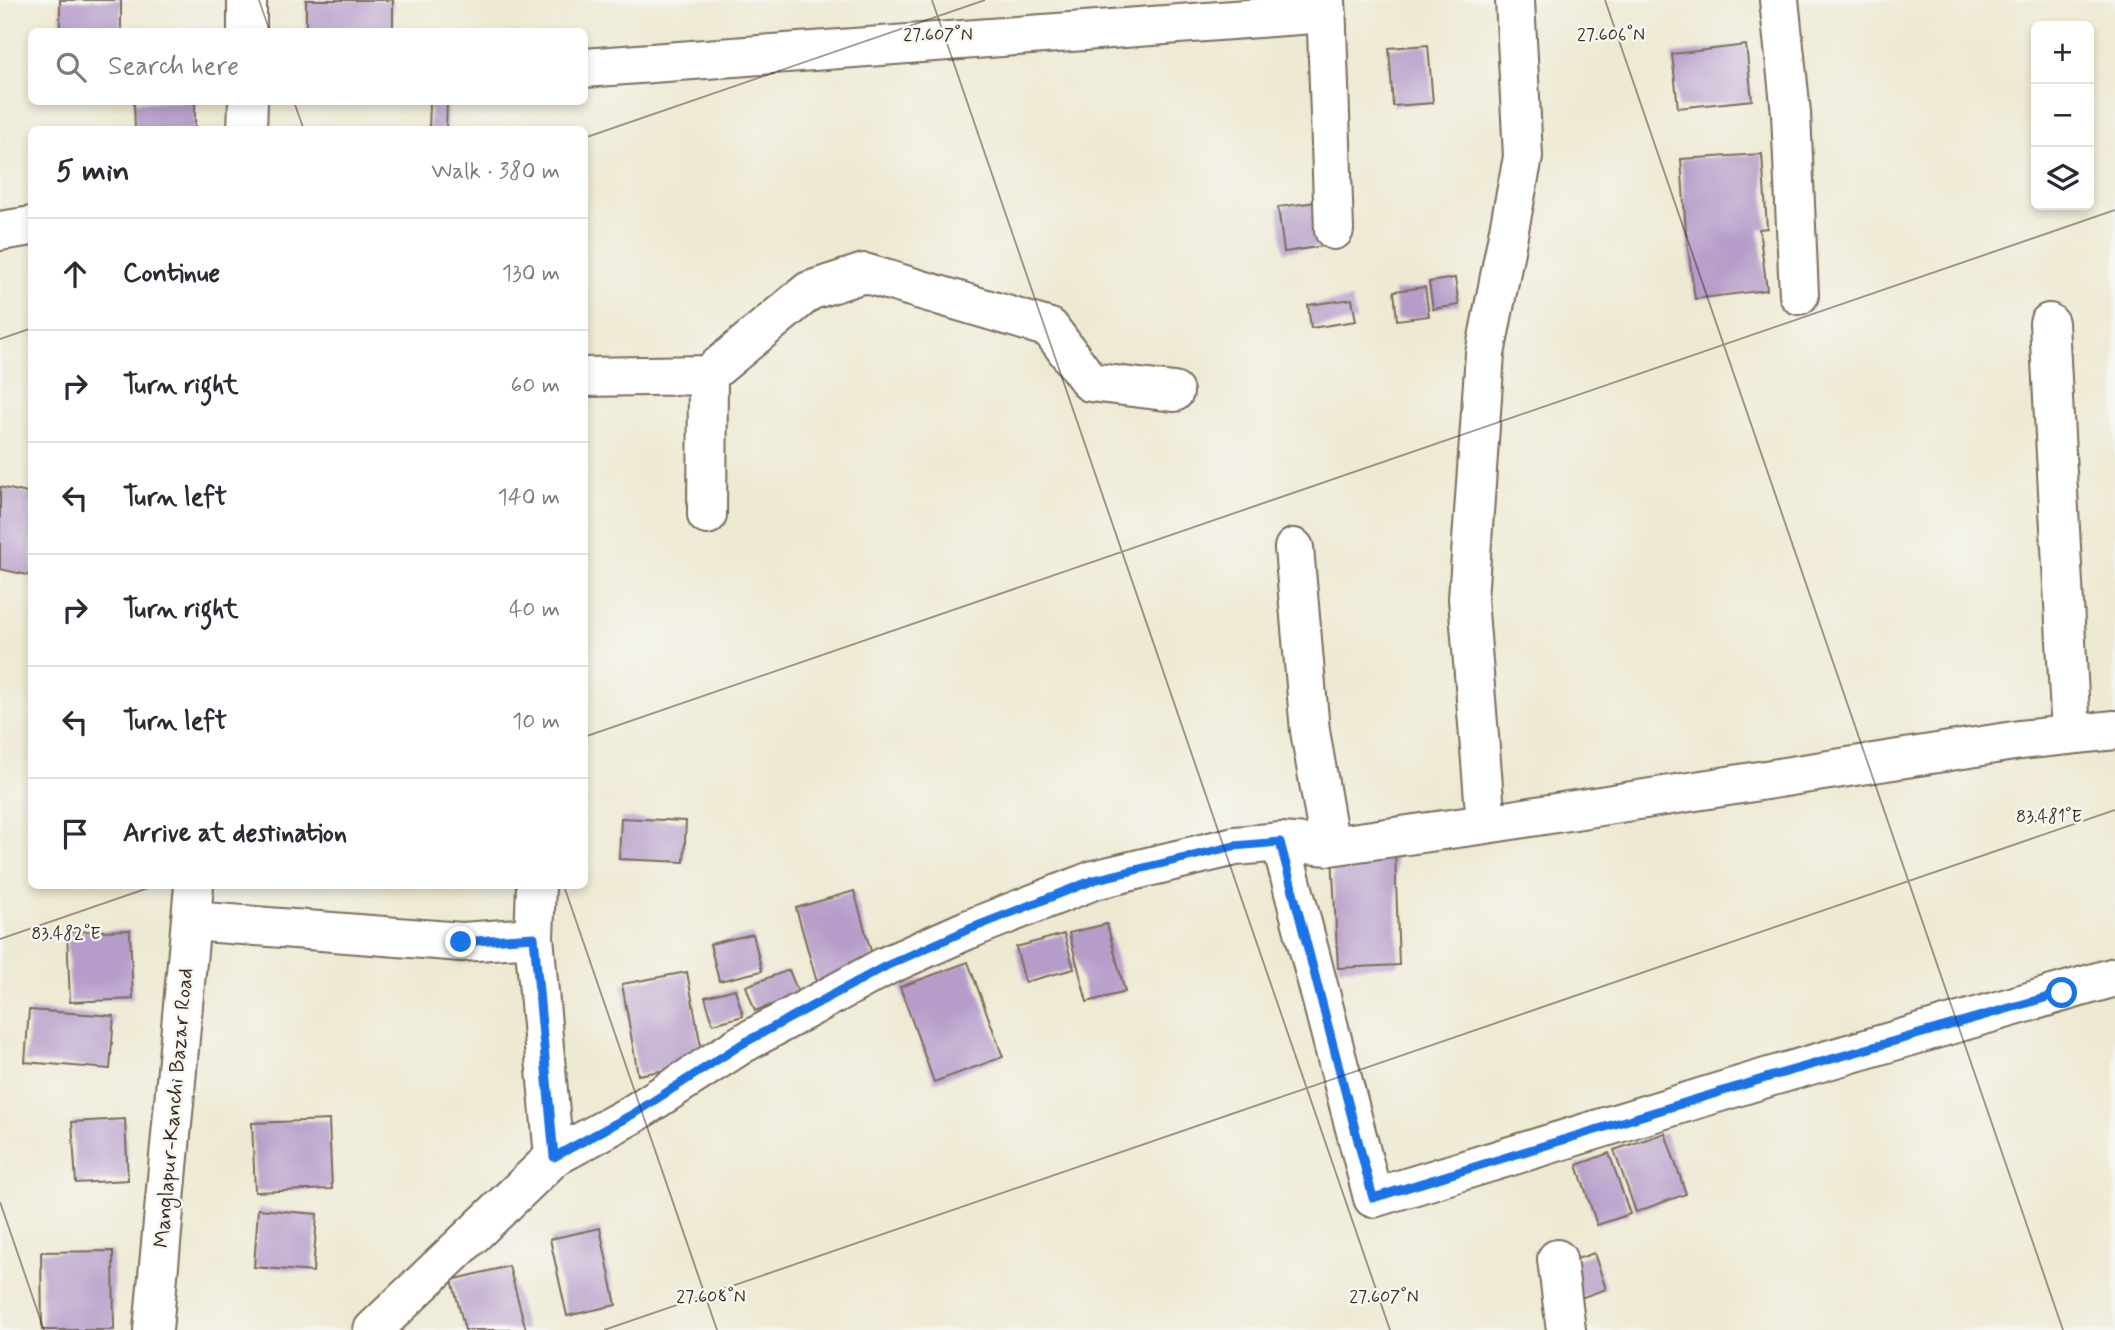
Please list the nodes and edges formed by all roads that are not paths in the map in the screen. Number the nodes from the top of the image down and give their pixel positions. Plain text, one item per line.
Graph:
1 (247, 0) edge
2 (1515, 0) edge
3 (1779, 0) edge
4 (1327, 7) edge
5 (247, 28) edge
6 (588, 68) edge
7 (248, 105) edge
8 (247, 126) edge
9 (28, 227) edge
10 (1334, 230) dead end
11 (0, 231) edge
12 (1799, 295) dead end
13 (2049, 323) dead end
14 (708, 374) junction
15 (588, 377) edge
16 (1174, 392) dead end
17 (707, 515) dead end
18 (1294, 548) dead end
19 (2115, 730) edge
20 (2071, 734) junction
21 (1486, 824) junction
22 (1280, 842) junction
23 (1330, 846) junction
24 (536, 889) edge
25 (193, 903) edge
26 (534, 937) junction
27 (2115, 977) edge
28 (554, 1157) junction
29 (1557, 1258) dead end
30 (153, 1330) edge
31 (373, 1330) edge
32 (1566, 1330) edge

1 - 5 street
2 - 21 street
3 - 12 street
4 - 6 street
4 - 10 street
7 - 8 street
9 - 11 street
13 - 20 street
14 - 15 street
14 - 16 street
14 - 17 street
18 - 23 street
19 - 20 street
20 - 21 street
21 - 23 street
22 - 23 street
22 - 27 street
22 - 28 street
24 - 26 street
25 - 26 street
25 - 30 street, Manglapur-Kanchi Bazar Road
26 - 28 street
28 - 31 street
29 - 32 street

